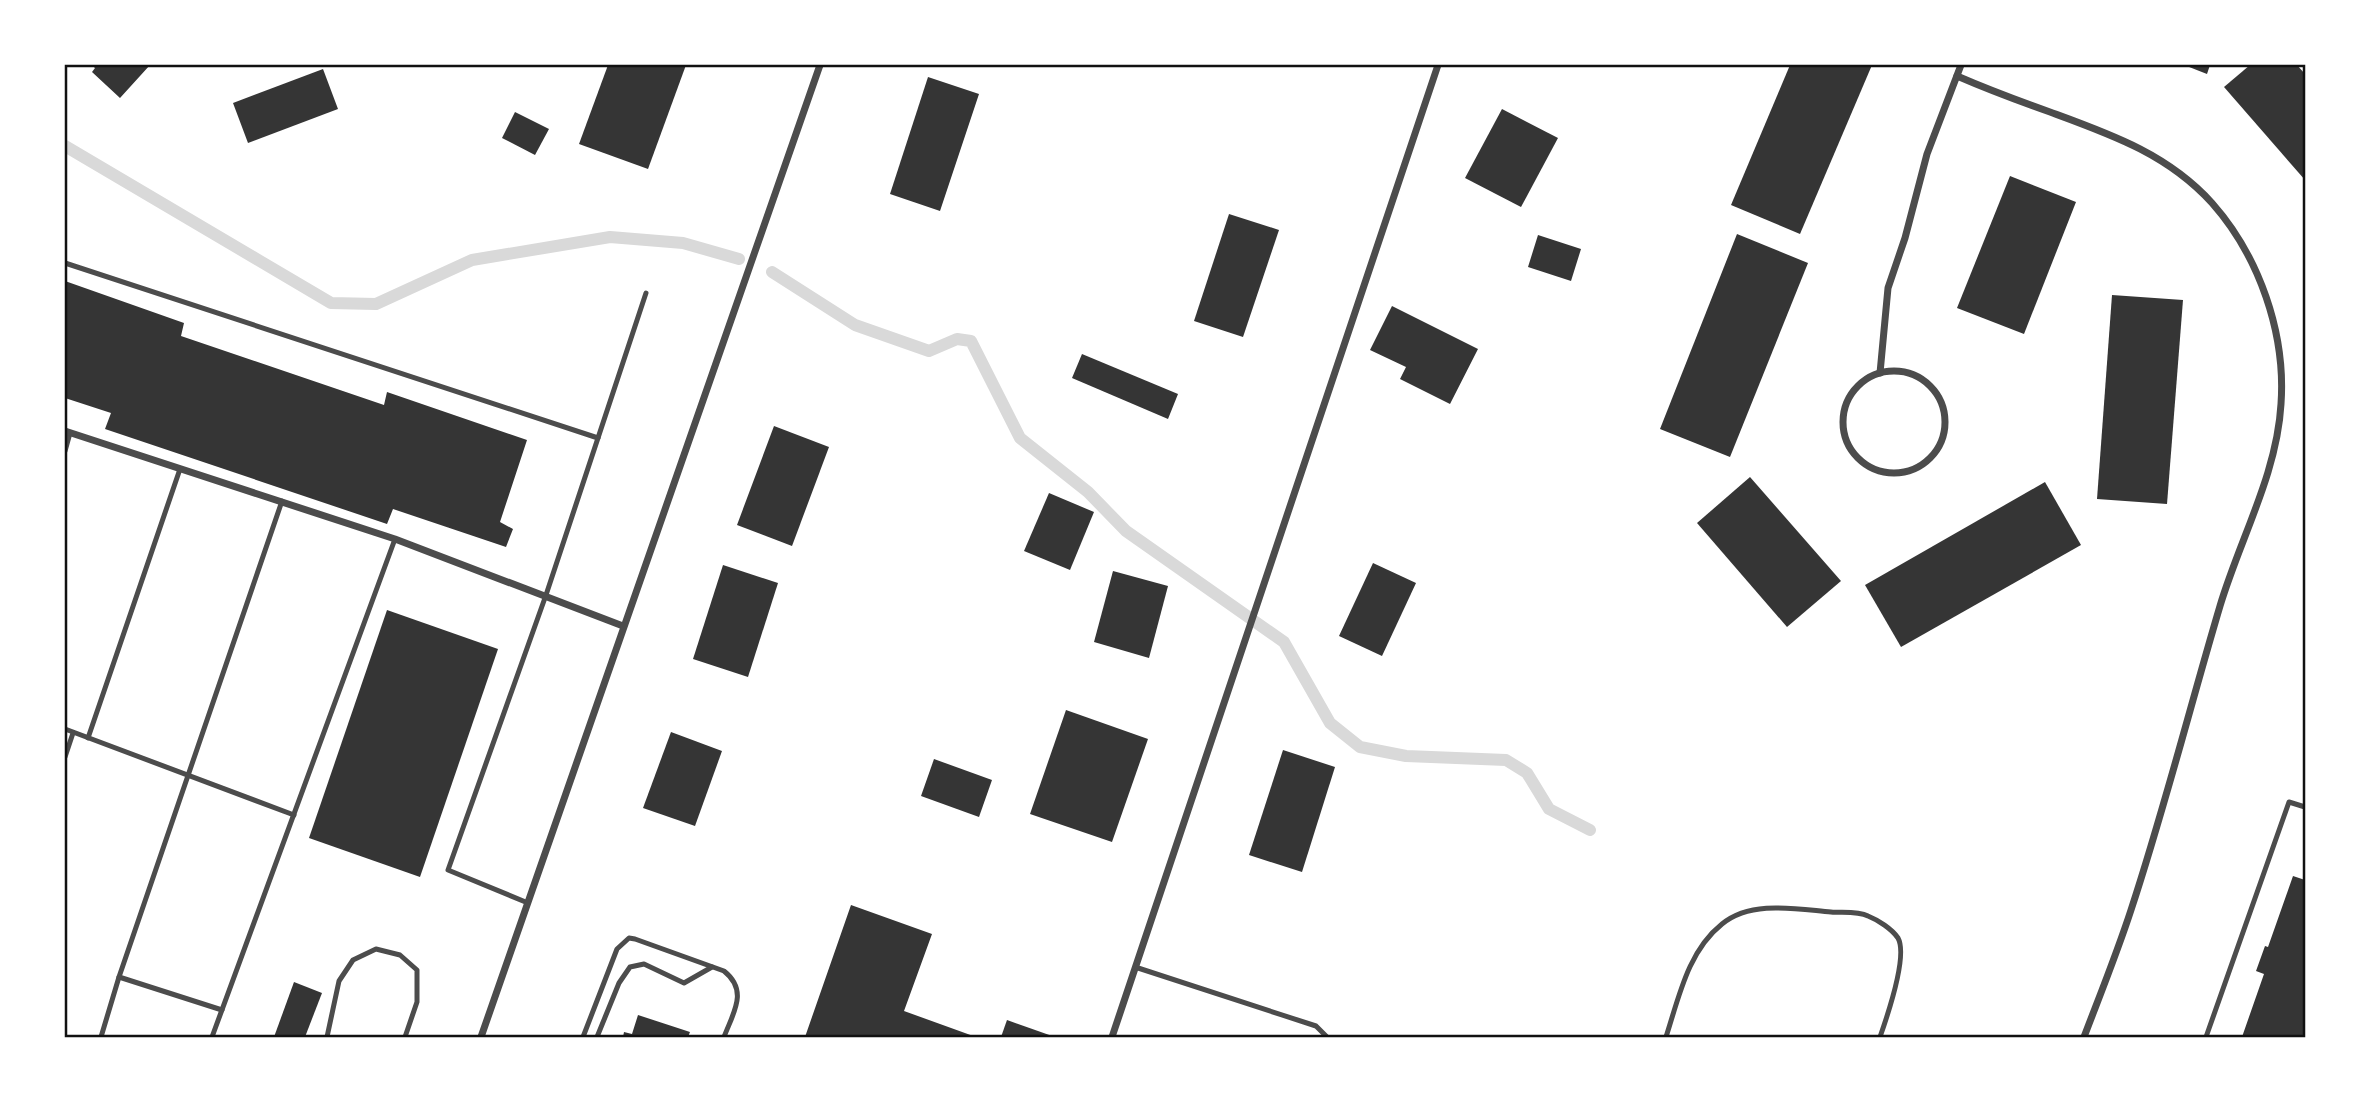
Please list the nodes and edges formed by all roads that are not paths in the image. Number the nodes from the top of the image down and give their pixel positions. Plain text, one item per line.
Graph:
1 (821, 65) edge
2 (1438, 65) edge
3 (1961, 65) edge
4 (1957, 76) junction
5 (65, 263) edge
6 (646, 293) dead end
7 (1880, 373) junction
8 (68, 432) edge
9 (598, 438) junction
10 (65, 452) edge
11 (180, 469) junction
12 (282, 501) junction
13 (395, 539) junction
14 (545, 596) junction
15 (623, 626) junction
16 (65, 729) edge
17 (73, 733) junction
18 (88, 738) junction
19 (65, 757) edge
20 (188, 776) junction
21 (2305, 807) edge
22 (293, 815) junction
23 (528, 902) junction
24 (712, 967) junction
25 (1135, 967) junction
26 (119, 977) junction
27 (222, 1010) junction
28 (101, 1037) edge
29 (212, 1037) edge
30 (327, 1037) edge
31 (405, 1037) edge
32 (481, 1037) edge
33 (583, 1037) edge
34 (597, 1037) edge
35 (724, 1037) edge
36 (1112, 1037) edge
37 (1327, 1037) edge
38 (1666, 1037) edge
39 (1880, 1037) edge
40 (2084, 1037) edge
41 (2206, 1037) edge

1 - 15 street
2 - 25 street
3 - 4 street
4 - 7 street
4 - 40 street
5 - 9 lane
6 - 9 lane
7 - 7 street
8 - 10 lane
8 - 11 street
9 - 14 lane
11 - 12 street
11 - 18 lane
12 - 13 street
12 - 20 lane
13 - 14 street
13 - 22 lane
14 - 15 street
14 - 23 lane
15 - 23 street
16 - 17 lane
17 - 18 lane
17 - 19 lane
18 - 20 lane
20 - 22 lane
20 - 26 lane
21 - 41 lane
22 - 27 lane
23 - 32 street
24 - 33 lane
24 - 34 lane
24 - 35 lane
25 - 36 street
25 - 37 lane
26 - 27 lane
26 - 28 lane
27 - 29 lane
30 - 31 lane
38 - 39 lane

